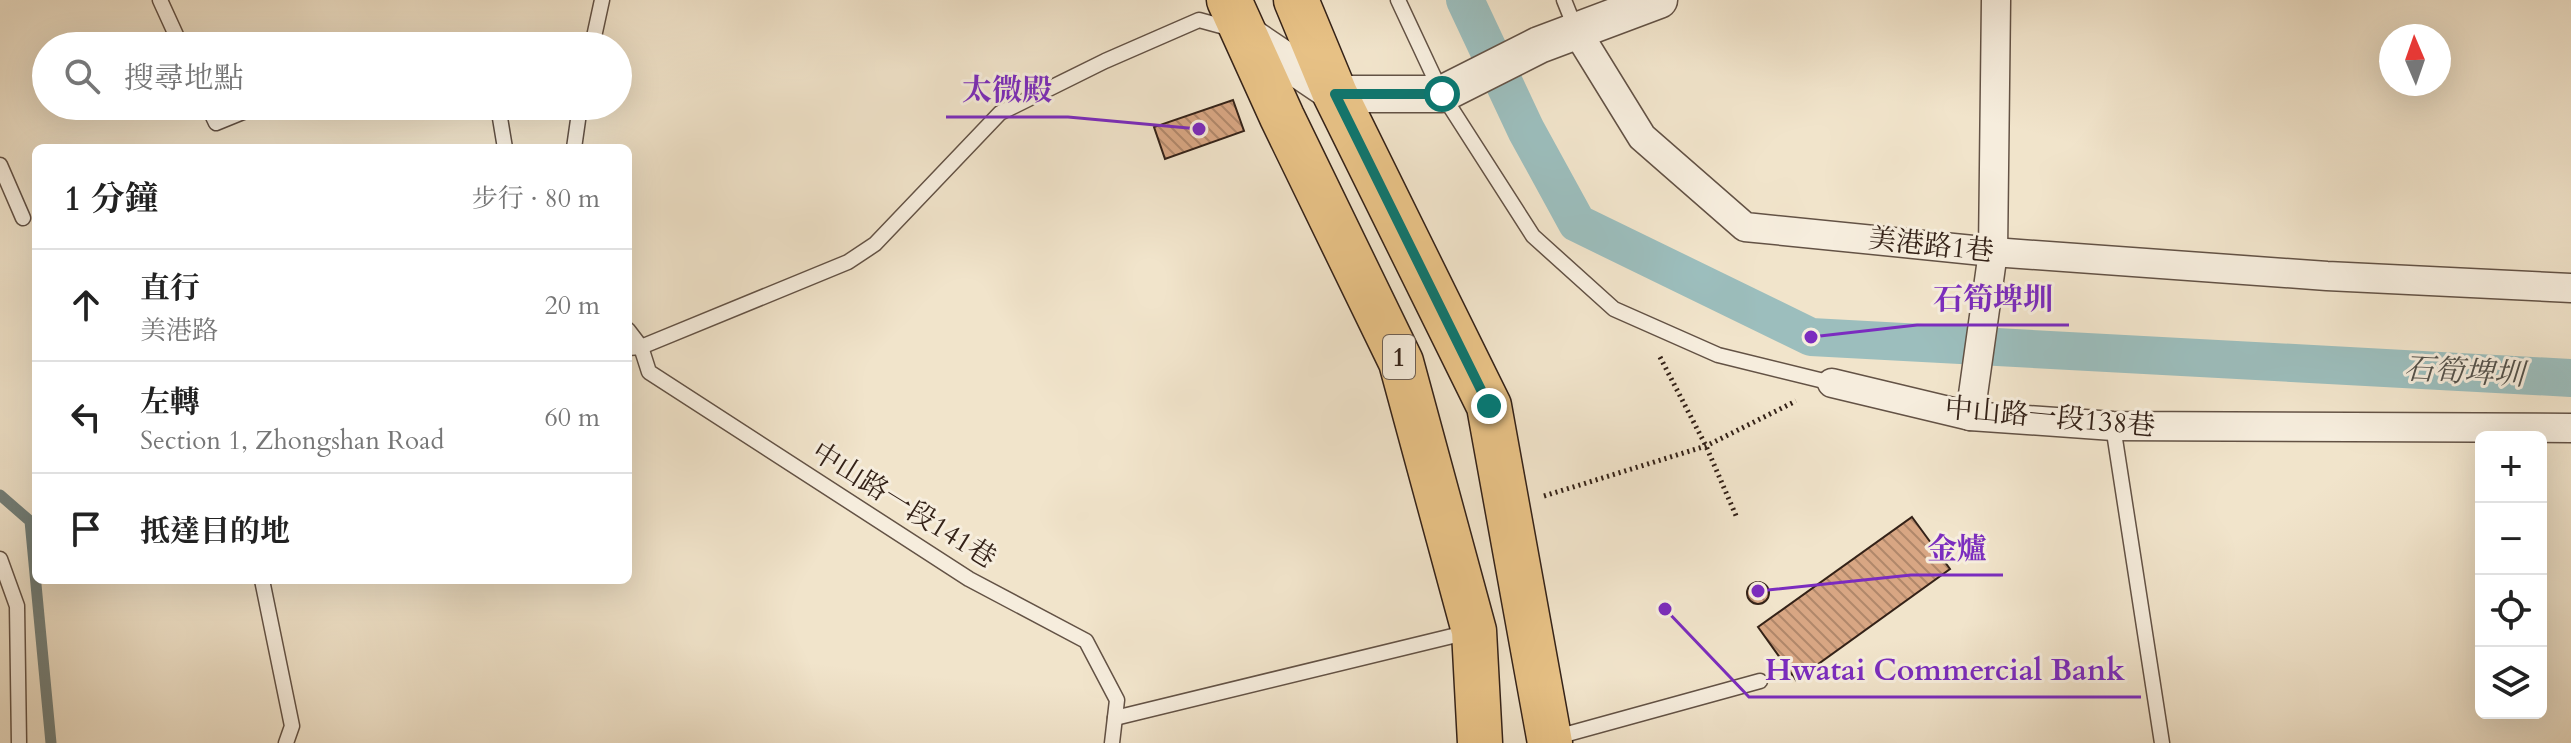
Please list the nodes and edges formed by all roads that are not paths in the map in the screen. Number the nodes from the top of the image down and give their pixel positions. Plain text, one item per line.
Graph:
1 (160, 0) edge
2 (602, 0) edge
3 (1296, 0) edge
4 (1398, 0) edge
5 (1659, 0) edge
6 (1996, 0) edge
7 (1570, 15) edge
8 (1236, 16) edge
9 (175, 32) edge
10 (595, 32) edge
11 (1454, 88) junction
12 (1335, 94) junction
13 (500, 120) edge
14 (578, 120) edge
15 (504, 144) edge
16 (575, 144) edge
17 (0, 165) edge
18 (23, 218) dead end
19 (1993, 252) junction
20 (2571, 288) edge
21 (635, 347) edge
22 (1832, 383) joint
23 (1970, 416) junction
24 (2113, 426) junction
25 (2571, 428) edge
26 (0, 559) edge
27 (263, 584) edge
28 (1474, 631) junction
29 (1760, 681) dead end
30 (1115, 718) junction
31 (1549, 741) edge
32 (19, 743) edge
33 (286, 743) edge
34 (1112, 743) edge
35 (1480, 743) edge
36 (2162, 743) edge

1 - 9 lane
2 - 10 lane
3 - 12 main road, 1
4 - 11 lane
5 - 7 street
6 - 19 street
7 - 11 street
7 - 19 street, 美港路1巷
8 - 12 street
8 - 21 lane
8 - 28 main road, 1
11 - 12 street
11 - 22 lane
12 - 31 main road, 1
13 - 15 lane
14 - 16 lane
17 - 18 lane
19 - 20 street, 美港路1巷
19 - 23 street
21 - 30 lane, 中山路一段141巷
22 - 23 street, 中山路一段138巷
23 - 24 street, 中山路一段138巷
24 - 25 street, 中山路一段138巷
24 - 36 lane
26 - 32 lane
27 - 33 lane
28 - 30 lane
28 - 35 main road, 1
29 - 31 lane
30 - 34 lane, 中山路一段141巷

